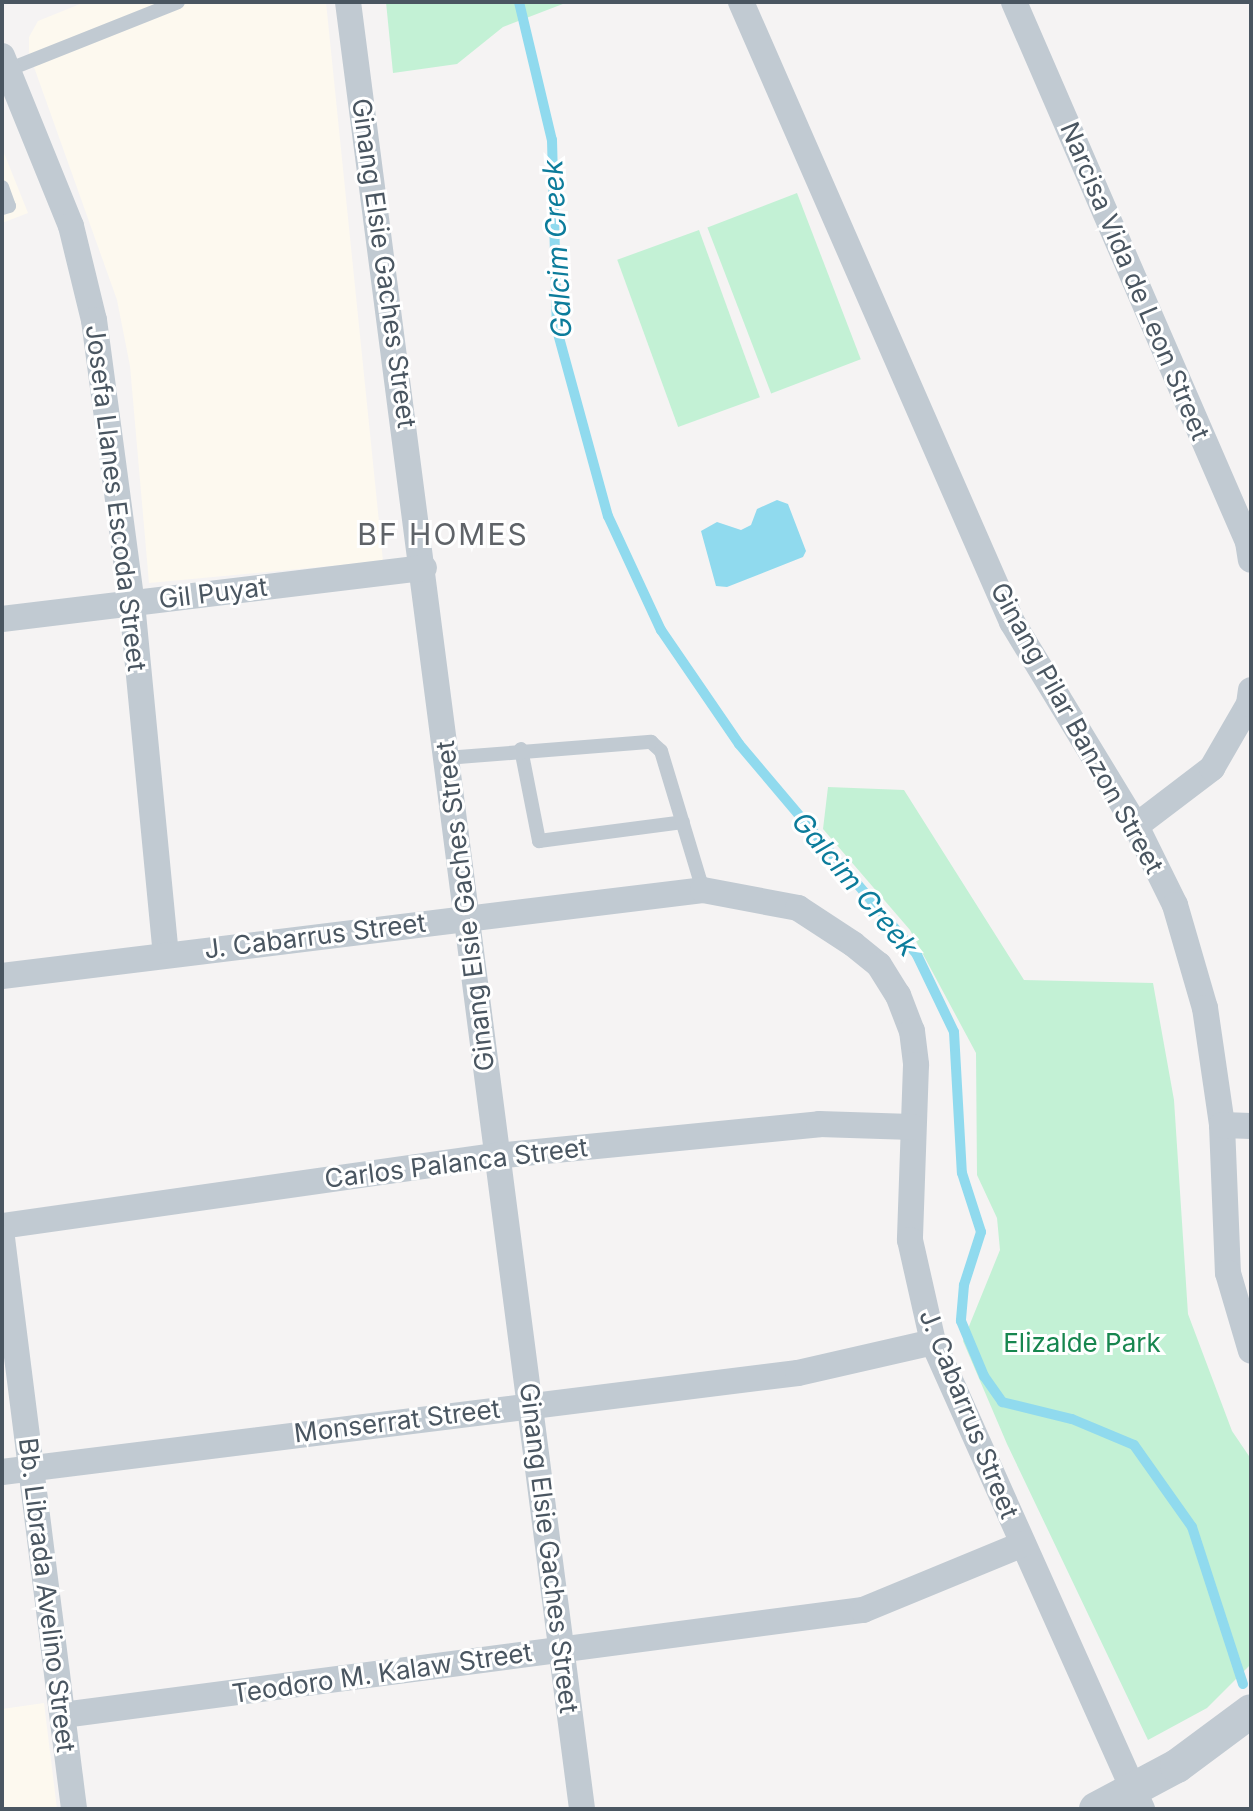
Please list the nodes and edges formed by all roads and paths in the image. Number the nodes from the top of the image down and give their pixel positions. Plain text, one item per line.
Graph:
1 (178, 2) edge
2 (348, 2) edge
3 (741, 2) edge
4 (1014, 2) edge
5 (4, 66) edge
6 (2, 187) edge
7 (2, 208) edge
8 (1251, 560) edge
9 (424, 568) junction
10 (132, 603) junction
11 (2, 619) edge
12 (1251, 690) edge
13 (521, 749) junction
14 (446, 758) junction
15 (683, 822) junction
16 (1136, 826) junction
17 (703, 890) junction
18 (466, 918) junction
19 (166, 954) junction
20 (2, 976) edge
21 (1222, 1125) junction
22 (1251, 1126) edge
23 (912, 1127) junction
24 (495, 1156) junction
25 (2, 1226) edge
26 (2, 1238) edge
27 (933, 1342) junction
28 (1251, 1351) edge
29 (532, 1404) junction
30 (31, 1468) junction
31 (2, 1472) edge
32 (1023, 1544) junction
33 (562, 1649) junction
34 (1251, 1711) edge
35 (63, 1715) junction
36 (1137, 1800) edge
37 (74, 1809) edge
38 (582, 1809) edge
39 (1096, 1809) edge

1 - 5 lane
2 - 9 street, Ginang Elsie Gaches Street
3 - 16 street, Ginang Pilar Banzon Street
4 - 8 street, Narcisa Vida de Leon Street
5 - 10 street, Josefa Llanes Escoda Street
6 - 7 lane
9 - 10 street, Gil Puyat
9 - 14 street, Ginang Elsie Gaches Street
10 - 11 street, Gil Puyat
10 - 19 street, Josefa Llanes Escoda Street
12 - 16 street
13 - 14 lane
13 - 15 lane
13 - 15 lane
14 - 18 street, Ginang Elsie Gaches Street
15 - 17 lane
16 - 21 street, Ginang Pilar Banzon Street
17 - 18 street, J. Cabarrus Street
17 - 23 street, J. Cabarrus Street
18 - 19 street, J. Cabarrus Street
18 - 24 street, Ginang Elsie Gaches Street
19 - 20 street, J. Cabarrus Street
21 - 22 street
21 - 28 street, Ginang Pilar Banzon Street
23 - 24 street, Carlos Palanca Street
23 - 27 street, J. Cabarrus Street
24 - 25 street, Carlos Palanca Street
24 - 29 street, Ginang Elsie Gaches Street
26 - 30 street, Bb. Librada Avelino Street
27 - 29 street, Monserrat Street
27 - 32 street, J. Cabarrus Street
29 - 30 street, Monserrat Street
29 - 33 street, Ginang Elsie Gaches Street
30 - 31 street, Monserrat Street
30 - 35 street, Bb. Librada Avelino Street
32 - 33 street, Teodoro M. Kalaw Street
32 - 36 street, J. Cabarrus Street
33 - 35 street, Teodoro M. Kalaw Street
33 - 38 street, Ginang Elsie Gaches Street
34 - 36 street
35 - 37 street, Bb. Librada Avelino Street
36 - 39 street

